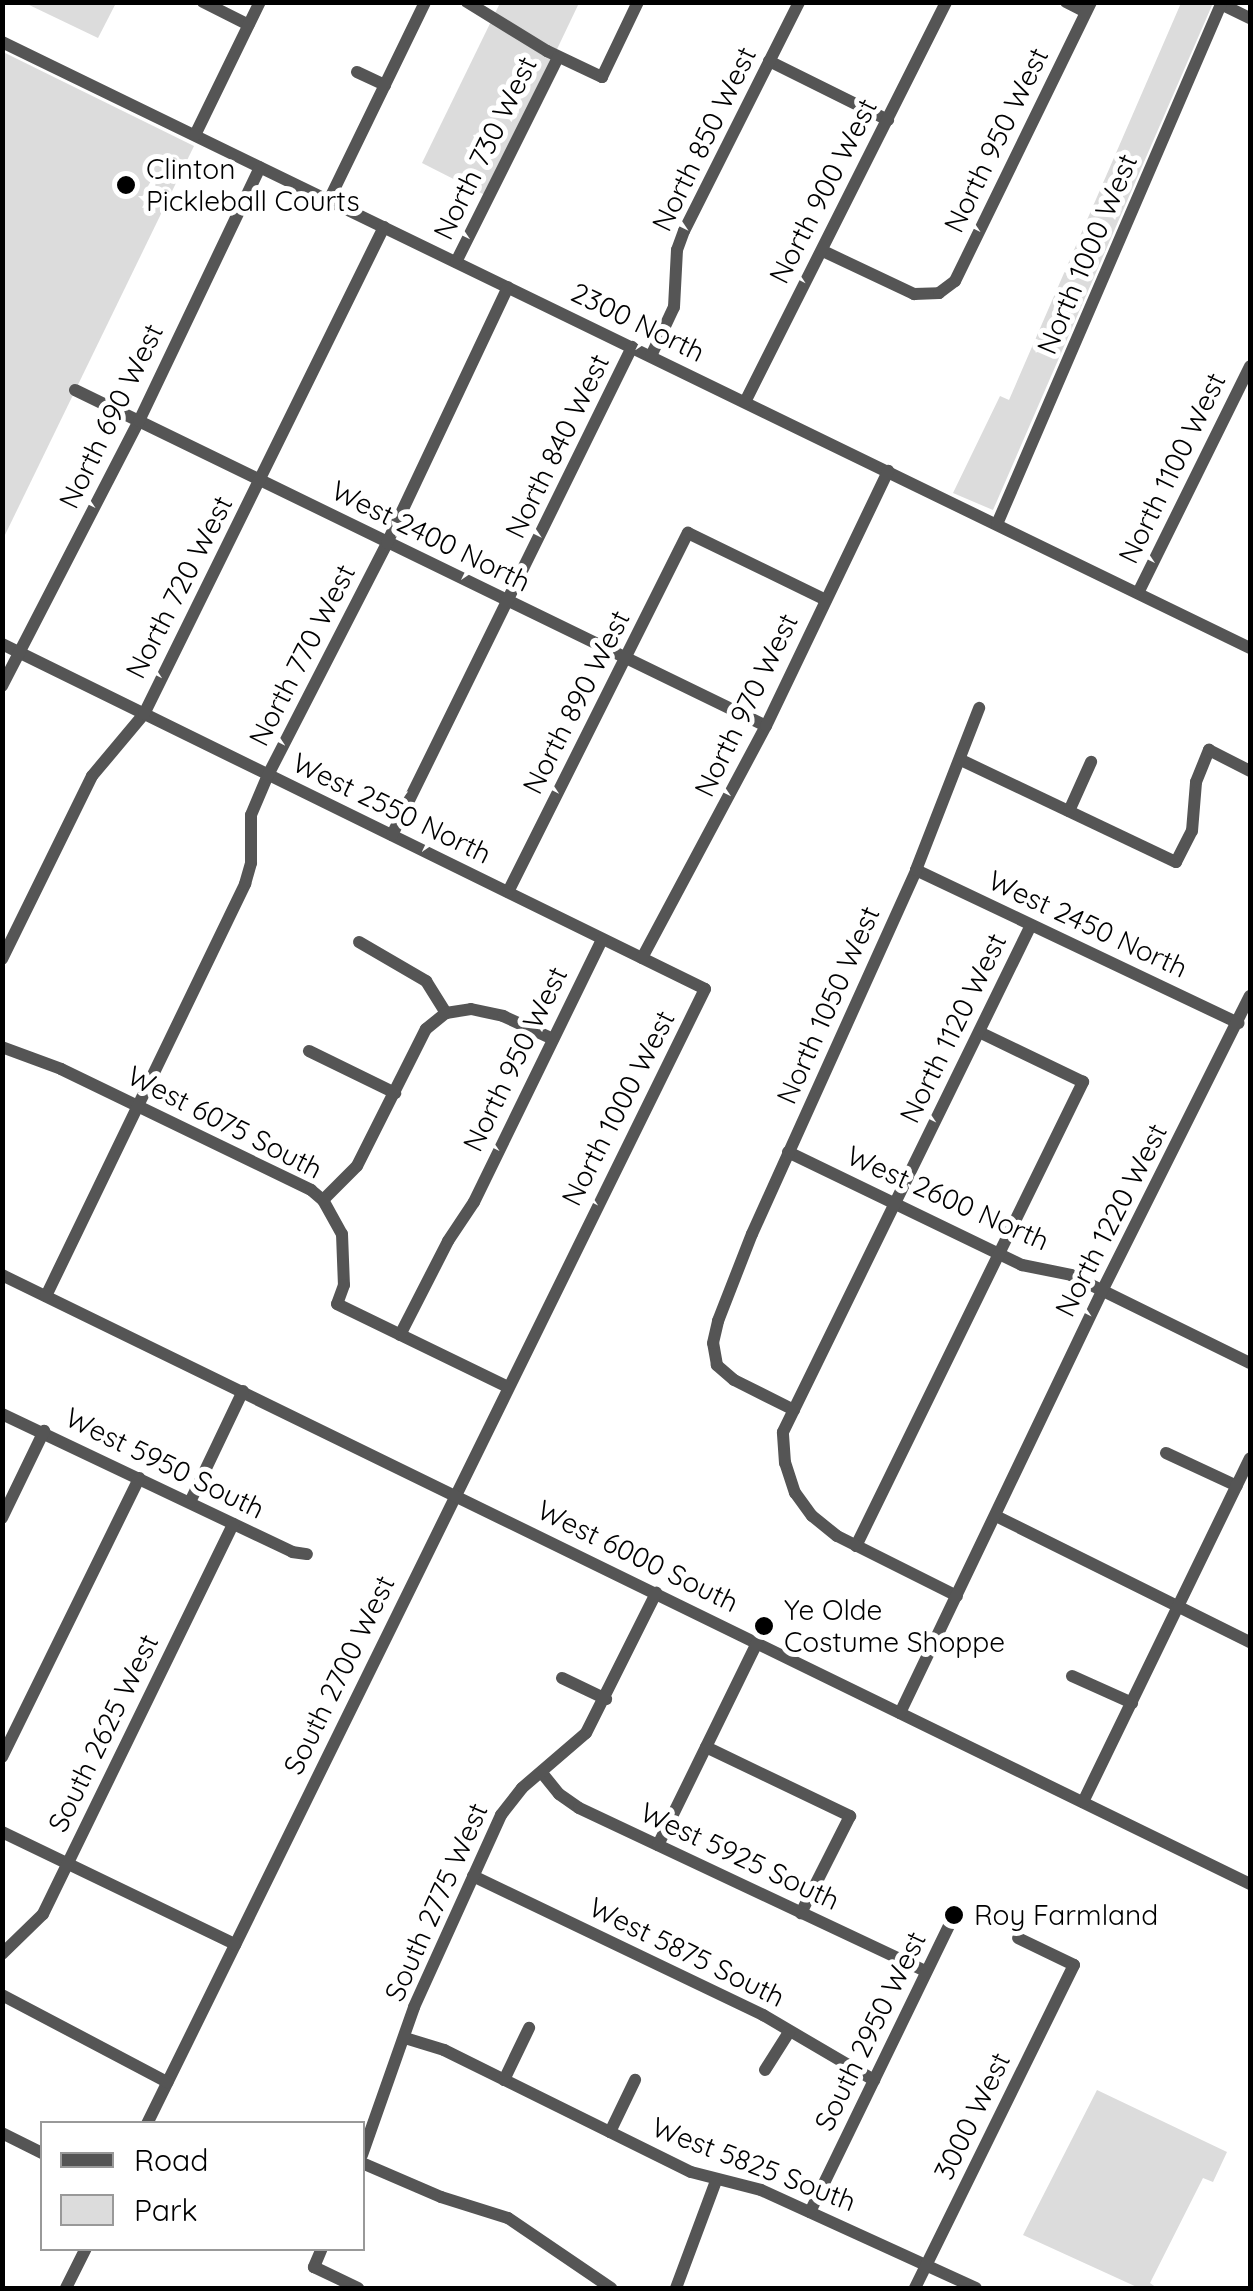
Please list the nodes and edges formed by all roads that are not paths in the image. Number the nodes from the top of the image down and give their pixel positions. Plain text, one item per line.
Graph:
1 (203, 2) edge
2 (260, 2) edge
3 (426, 2) edge
4 (467, 2) edge
5 (638, 2) edge
6 (799, 2) edge
7 (946, 2) edge
8 (1066, 2) edge
9 (1222, 4) edge
10 (1088, 7) edge
11 (1250, 18) edge
12 (249, 25) junction
13 (2, 42) edge
14 (558, 57) junction
15 (769, 61) junction
16 (357, 72) dead end
17 (385, 86) junction
18 (888, 120) junction
19 (195, 135) junction
20 (260, 166) junction
21 (329, 200) junction
22 (384, 227) junction
23 (823, 251) junction
24 (456, 262) junction
25 (508, 287) junction
26 (632, 347) junction
27 (651, 356) junction
28 (1250, 366) edge
29 (75, 390) dead end
30 (745, 402) junction
31 (139, 421) junction
32 (888, 471) junction
33 (261, 481) junction
34 (997, 524) junction
35 (387, 542) junction
36 (1138, 593) junction
37 (826, 600) junction
38 (510, 602) junction
39 (2, 644) edge
40 (1250, 648) edge
41 (19, 652) junction
42 (625, 658) junction
43 (2, 686) edge
44 (979, 708) dead end
45 (144, 714) junction
46 (766, 726) junction
47 (962, 760) junction
48 (1092, 762) dead end
49 (1250, 771) edge
50 (268, 775) junction
51 (1069, 811) junction
52 (392, 836) junction
53 (916, 870) junction
54 (508, 892) junction
55 (1032, 925) junction
56 (602, 938) junction
57 (359, 942) dead end
58 (642, 958) junction
59 (2, 959) edge
60 (705, 989) joint
61 (1250, 996) edge
62 (446, 1014) junction
63 (1238, 1024) junction
64 (979, 1032) junction
65 (553, 1040) junction
66 (2, 1046) edge
67 (309, 1052) dead end
68 (395, 1092) junction
69 (138, 1106) junction
70 (788, 1152) junction
71 (323, 1200) junction
72 (895, 1204) junction
73 (576, 1248) joint
74 (999, 1254) junction
75 (2, 1274) edge
76 (1102, 1291) junction
77 (46, 1296) junction
78 (400, 1334) junction
79 (1250, 1363) edge
80 (508, 1387) junction
81 (244, 1391) junction
82 (794, 1410) junction
83 (2, 1414) edge
84 (44, 1432) junction
85 (1166, 1453) dead end
86 (1250, 1458) edge
87 (139, 1478) junction
88 (1237, 1486) junction
89 (456, 1494) junction
90 (190, 1502) junction
91 (996, 1516) junction
92 (2, 1518) edge
93 (233, 1524) junction
94 (856, 1546) junction
95 (307, 1554) dead end
96 (656, 1593) junction
97 (957, 1596) junction
98 (1178, 1608) junction
99 (1250, 1642) edge
100 (756, 1643) junction
101 (1072, 1676) dead end
102 (562, 1678) dead end
103 (606, 1698) junction
104 (1132, 1703) junction
105 (900, 1713) junction
106 (706, 1746) junction
107 (2, 1757) edge
108 (542, 1773) junction
109 (1083, 1802) junction
110 (2, 1832) edge
111 (658, 1845) junction
112 (68, 1863) junction
113 (473, 1876) junction
114 (1250, 1884) edge
115 (801, 1913) junction
116 (948, 1926) dead end
117 (1018, 1938) dead end
118 (235, 1944) junction
119 (2, 1954) edge
120 (926, 1972) junction
121 (2, 1996) edge
122 (529, 2028) dead end
123 (789, 2032) junction
124 (405, 2038) junction
125 (765, 2070) dead end
126 (504, 2080) junction
127 (635, 2080) dead end
128 (874, 2080) junction
129 (167, 2082) junction
130 (148, 2121) edge
131 (610, 2132) junction
132 (2, 2133) edge
133 (365, 2147) edge
134 (40, 2152) edge
135 (365, 2164) edge
136 (716, 2181) junction
137 (810, 2212) junction
138 (84, 2251) edge
139 (321, 2251) edge
140 (927, 2264) junction
141 (66, 2288) edge
142 (358, 2288) edge
143 (612, 2288) edge
144 (676, 2288) edge
145 (915, 2288) edge
146 (976, 2288) edge

1 - 12 street
2 - 12 street
3 - 17 street
4 - 14 street
5 - 14 street
6 - 15 street, North 850 West
7 - 18 street, North 900 West
8 - 10 street
9 - 11 street
9 - 34 street, North 1000 West
10 - 23 street, North 950 West
12 - 19 street
13 - 19 street, 2300 North
14 - 24 street, North 730 West
15 - 18 street
15 - 27 street, North 850 West
16 - 17 street
17 - 21 street
18 - 23 street, North 900 West
19 - 20 street, 2300 North
20 - 21 street, 2300 North
20 - 31 street, North 690 West
21 - 22 street, 2300 North
22 - 24 street, 2300 North
22 - 33 street, North 720 West
23 - 30 street, North 900 West
24 - 25 street, 2300 North
25 - 26 street, 2300 North
25 - 35 street, North 770 West
26 - 27 street, 2300 North
26 - 38 street, North 840 West
27 - 30 street, 2300 North
28 - 36 street, North 1100 West
29 - 31 street, West 2400 North
30 - 32 street, 2300 North
31 - 33 street, West 2400 North
31 - 41 street, North 690 West
32 - 34 street, 2300 North
32 - 37 street, North 970 West
33 - 35 street, West 2400 North
33 - 45 street, North 720 West
34 - 36 street, 2300 North
35 - 38 street, West 2400 North
35 - 50 street, North 770 West
36 - 40 street, 2300 North
37 - 42 street, North 890 West
37 - 46 street, North 970 West
38 - 42 street, West 2400 North
38 - 52 street, North 840 West
39 - 41 street, West 2550 North
41 - 43 street, North 690 West
41 - 45 street, West 2550 North
42 - 46 street, West 2400 North
42 - 54 street, North 890 West
44 - 47 street, North 1050 West
45 - 50 street, West 2550 North
45 - 59 street, North 720 West
46 - 58 street, North 970 West
47 - 51 street
47 - 53 street, North 1050 West
48 - 51 street
49 - 51 street
50 - 52 street, West 2550 North
50 - 69 street, North 770 West
52 - 54 street, West 2550 North
53 - 55 street, West 2450 North
53 - 70 street, North 1050 West
54 - 56 street, West 2550 North
55 - 63 street, West 2450 North
55 - 64 street, North 1120 West
56 - 58 street, West 2550 North
56 - 65 street, North 950 West
57 - 62 street
58 - 60 street, West 2550 North
60 - 73 street, North 1000 West
61 - 63 street, North 1220 West
62 - 65 street
62 - 68 street
63 - 76 street, North 1220 West
64 - 72 street, North 1120 West
64 - 74 street
65 - 78 street, North 950 West
66 - 69 street, West 6075 South
67 - 68 street
68 - 71 street
69 - 71 street, West 6075 South
69 - 77 street, North 770 West
70 - 72 street, West 2600 North
70 - 82 street, North 1050 West
71 - 78 street, West 6075 South
72 - 74 street, West 2600 North
72 - 82 street, North 1120 West
73 - 80 street, South 2700 West
74 - 76 street, West 2600 North
74 - 94 street
75 - 77 street, West 6000 South
76 - 79 street, West 2600 North
76 - 91 street, North 1220 West
77 - 81 street, West 6000 South
78 - 80 street
80 - 89 street, South 2700 West
81 - 89 street, West 6000 South
81 - 90 street
82 - 94 street, North 1120 West
83 - 84 street, West 5950 South
84 - 87 street, West 5950 South
84 - 92 street
85 - 88 street
86 - 88 street
87 - 90 street, West 5950 South
87 - 107 street
88 - 98 street
89 - 96 street, West 6000 South
89 - 118 street, South 2700 West
90 - 93 street, West 5950 South
91 - 97 street, North 1220 West
91 - 98 street
93 - 95 street, West 5950 South
93 - 112 street, South 2625 West
94 - 97 street
96 - 100 street, West 6000 South
96 - 103 street, South 2775 West
97 - 105 street, North 1220 West
98 - 99 street
98 - 104 street
100 - 105 street, West 6000 South
100 - 106 street
101 - 104 street
102 - 103 street
103 - 108 street, South 2775 West
104 - 109 street
105 - 109 street, West 6000 South
106 - 111 street
106 - 115 street
108 - 111 street, West 5925 South
108 - 113 street, South 2775 West
109 - 114 street, West 6000 South
110 - 112 street
111 - 115 street, West 5925 South
112 - 118 street
112 - 119 street, South 2625 West
113 - 123 street, West 5875 South
113 - 124 street, South 2775 West
115 - 120 street, West 5925 South
116 - 120 street, South 2950 West
117 - 140 street, 3000 West
118 - 129 street, South 2700 West
120 - 128 street, South 2950 West
121 - 129 street
122 - 126 street
123 - 125 street
123 - 128 street, West 5875 South
124 - 126 street, West 5825 South
124 - 133 street, South 2775 West
126 - 131 street, West 5825 South
127 - 131 street
128 - 137 street, South 2950 West
129 - 130 street, South 2700 West
131 - 136 street, West 5825 South
132 - 134 street
135 - 143 street
136 - 137 street, West 5825 South
136 - 144 street
137 - 140 street, West 5825 South
138 - 141 street
139 - 142 street
140 - 145 street, 3000 West
140 - 146 street, West 5825 South

